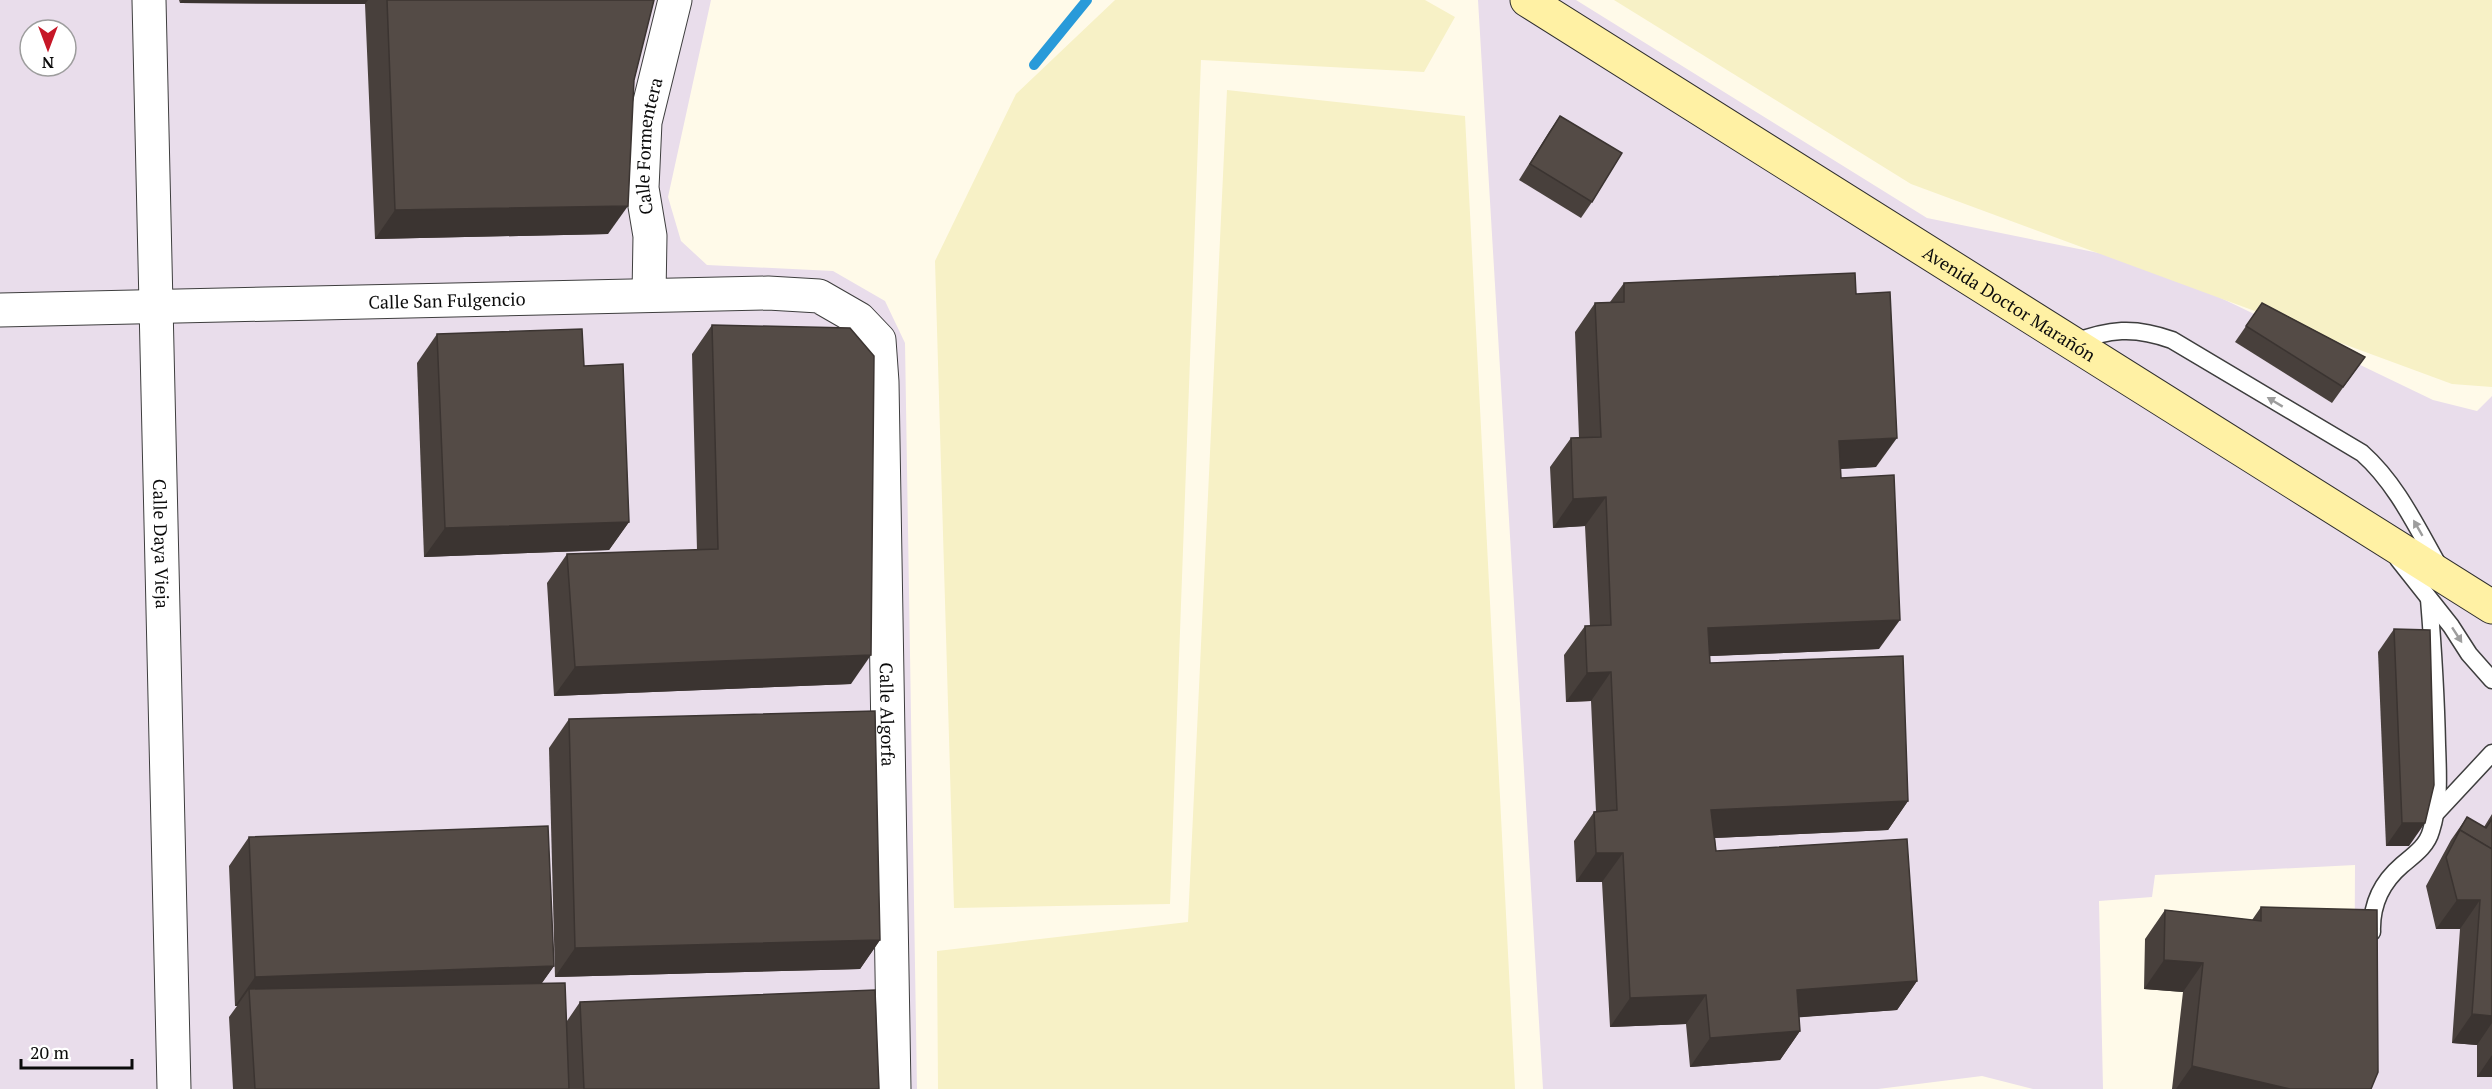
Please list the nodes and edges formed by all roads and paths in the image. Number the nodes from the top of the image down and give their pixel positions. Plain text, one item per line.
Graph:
1 (148, 0) edge
2 (675, 0) edge
3 (1527, 0) edge
4 (649, 296) junction
5 (156, 307) junction
6 (0, 310) edge
7 (879, 340) joint
8 (2072, 343) junction
9 (2438, 589) junction
10 (2492, 607) edge
11 (2492, 680) edge
12 (2492, 753) edge
13 (2437, 812) junction
14 (2372, 947) edge
15 (174, 1089) edge
16 (894, 1089) edge

1 - 5 street, Calle Daya Vieja
2 - 4 street, Calle Formentera
3 - 8 main road, Avenida Doctor Marañón
4 - 5 street, Calle San Fulgencio
4 - 7 street, Calle San Fulgencio
5 - 6 street, Calle San Fulgencio
5 - 15 street, Calle Daya Vieja
7 - 16 street, Calle Algorfa
8 - 9 main road, Avenida Doctor Marañón
9 -> 8 lane
9 - 10 main road, Avenida Doctor Marañón
9 -> 11 lane
9 - 13 lane
12 - 13 lane
13 - 14 lane

